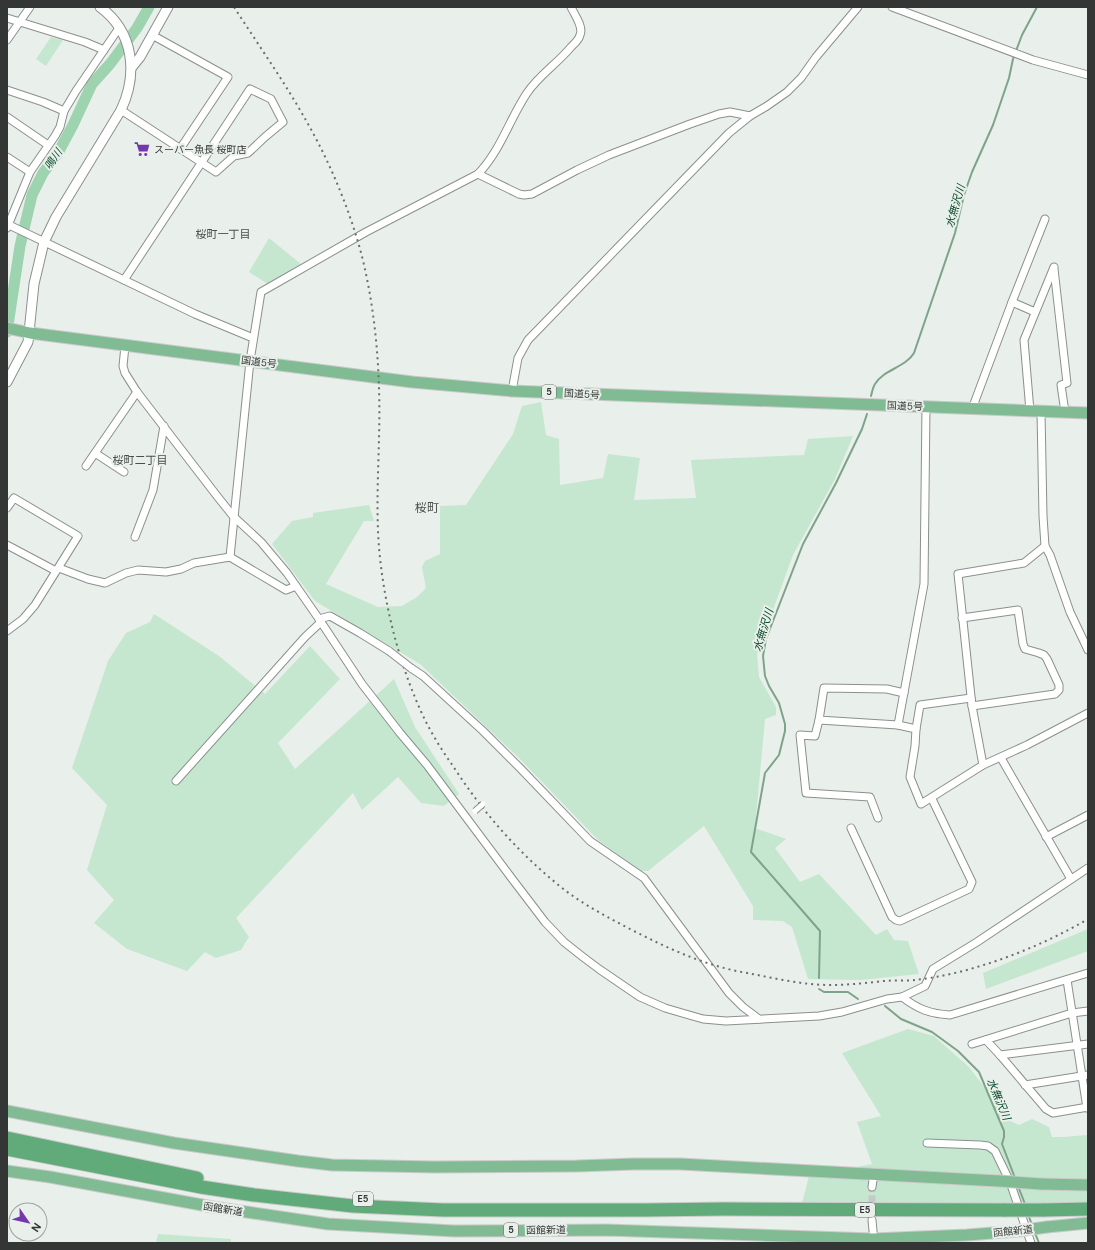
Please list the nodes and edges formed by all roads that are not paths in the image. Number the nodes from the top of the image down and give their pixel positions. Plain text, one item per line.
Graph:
1 (30, 7) edge
2 (168, 7) edge
3 (571, 7) edge
4 (858, 7) edge
5 (892, 7) edge
6 (104, 8) edge
7 (7, 18) edge
8 (20, 22) junction
9 (121, 31) junction
10 (152, 35) junction
11 (7, 40) edge
12 (104, 50) junction
13 (132, 67) junction
14 (1088, 75) edge
15 (7, 90) edge
16 (121, 110) junction
17 (64, 111) junction
18 (750, 116) junction
19 (7, 117) edge
20 (48, 145) junction
21 (180, 149) junction
22 (7, 157) edge
23 (202, 163) junction
24 (30, 172) junction
25 (478, 174) junction
26 (1045, 219) dead end
27 (7, 225) edge
28 (44, 242) junction
29 (124, 280) junction
30 (1012, 302) junction
31 (1035, 312) junction
32 (11, 329) edge
33 (30, 333) junction
34 (253, 338) junction
35 (125, 346) junction
36 (250, 361) junction
37 (7, 382) edge
38 (512, 391) junction
39 (137, 392) junction
40 (926, 406) junction
41 (972, 409) junction
42 (1030, 411) junction
43 (1041, 412) junction
44 (1064, 412) junction
45 (1088, 413) edge
46 (164, 426) junction
47 (95, 453) junction
48 (86, 466) dead end
49 (124, 472) dead end
50 (7, 508) edge
51 (233, 516) junction
52 (135, 536) dead end
53 (7, 545) edge
54 (1045, 546) junction
55 (230, 557) junction
56 (58, 570) junction
57 (296, 586) junction
58 (962, 618) junction
59 (320, 620) junction
60 (7, 631) edge
61 (1088, 650) edge
62 (904, 693) junction
63 (971, 702) junction
64 (1088, 713) edge
65 (819, 720) junction
66 (898, 726) junction
67 (916, 729) junction
68 (1001, 758) junction
69 (983, 765) junction
70 (176, 781) dead end
71 (932, 799) junction
72 (483, 804) dead end
73 (475, 811) dead end
74 (1088, 815) edge
75 (878, 818) dead end
76 (851, 828) dead end
77 (1046, 837) junction
78 (1088, 868) edge
79 (1071, 879) junction
80 (1088, 973) edge
81 (1067, 980) junction
82 (902, 997) junction
83 (1088, 1011) edge
84 (1072, 1013) junction
85 (759, 1019) junction
86 (986, 1040) junction
87 (972, 1044) dead end
88 (1088, 1044) edge
89 (1078, 1045) junction
90 (1000, 1055) junction
91 (1085, 1075) edge
92 (1025, 1085) junction
93 (1088, 1108) edge
94 (7, 1111) edge
95 (7, 1138) edge
96 (927, 1143) dead end
97 (7, 1149) edge
98 (7, 1171) edge
99 (874, 1174) junction
100 (1088, 1185) edge
101 (872, 1187) tunnel mouth
102 (724, 1209) junction
103 (1088, 1209) edge
104 (872, 1220) tunnel mouth
105 (1088, 1223) edge
106 (874, 1241) edge
107 (1030, 1243) edge

1 - 8 street
2 - 10 street
3 - 25 street
4 - 18 street
5 - 14 street
6 - 9 street
7 - 8 street
8 - 11 street
8 - 12 street
9 - 12 street
9 - 13 street
10 - 13 street
10 - 21 street
12 - 17 street
13 - 16 street
15 - 17 street
16 - 21 street
16 - 28 street
17 - 20 street
18 - 25 street
18 - 38 street
19 - 20 street
20 - 24 street
21 - 23 street
22 - 24 street
23 - 23 street
23 - 29 street
24 - 27 street
25 - 34 street
26 - 30 street
27 - 28 street
28 - 29 street
28 - 33 street
29 - 34 street
30 - 31 street
30 - 41 street
31 - 42 street
31 - 44 street
32 - 33 highway, 国道5号 / 5
33 - 35 highway, 国道5号 / 5
33 - 37 street
34 - 36 street
35 - 36 highway, 国道5号 / 5
35 - 39 street
36 - 38 highway, 国道5号 / 5
36 - 51 street
38 - 40 highway, 国道5号 / 5
39 - 46 street
39 - 47 street
40 - 41 highway, 国道5号 / 5
40 - 62 street
41 - 42 highway, 国道5号 / 5
42 - 43 highway, 国道5号 / 5
43 - 44 highway, 国道5号 / 5
43 - 54 street
44 - 45 highway, 国道5号 / 5
46 - 51 street
46 - 52 street
47 - 48 street
47 - 49 street
50 - 56 street
51 - 55 street
51 - 57 street
53 - 56 street
54 - 58 street
54 - 61 street
55 - 56 street
55 - 57 street
56 - 60 street
57 - 59 street
58 - 63 street
58 - 63 street
59 - 70 street
59 - 85 street, bridge
59 - 85 street
62 - 65 street
62 - 66 street
63 - 67 street
63 - 69 street
64 - 68 street
65 - 66 street
65 - 75 street
66 - 67 street
67 - 71 street
68 - 69 street
68 - 77 street
69 - 71 street
71 - 76 street
72 - 73 street, bridge
74 - 77 street
77 - 79 street
78 - 79 street
79 - 82 street
80 - 81 street
81 - 82 street
81 - 84 street
82 - 85 street
83 - 84 street
84 - 86 street
84 - 89 street
86 - 87 street
86 - 90 street
88 - 89 street
89 - 90 street
89 - 91 street
90 - 92 street
91 - 92 street
91 - 93 street
92 - 93 street
94 - 99 highway
95 - 102 highway, 函館新道 / E5
96 - 107 street
97 - 102 highway, 函館新道 / E5
98 - 106 highway, 函館新道 / 5
99 - 100 highway, bridge
99 - 101 street
102 - 103 highway, 函館新道 / E5, bridge
104 - 106 street
105 - 106 highway, 函館新道 / 5, bridge

